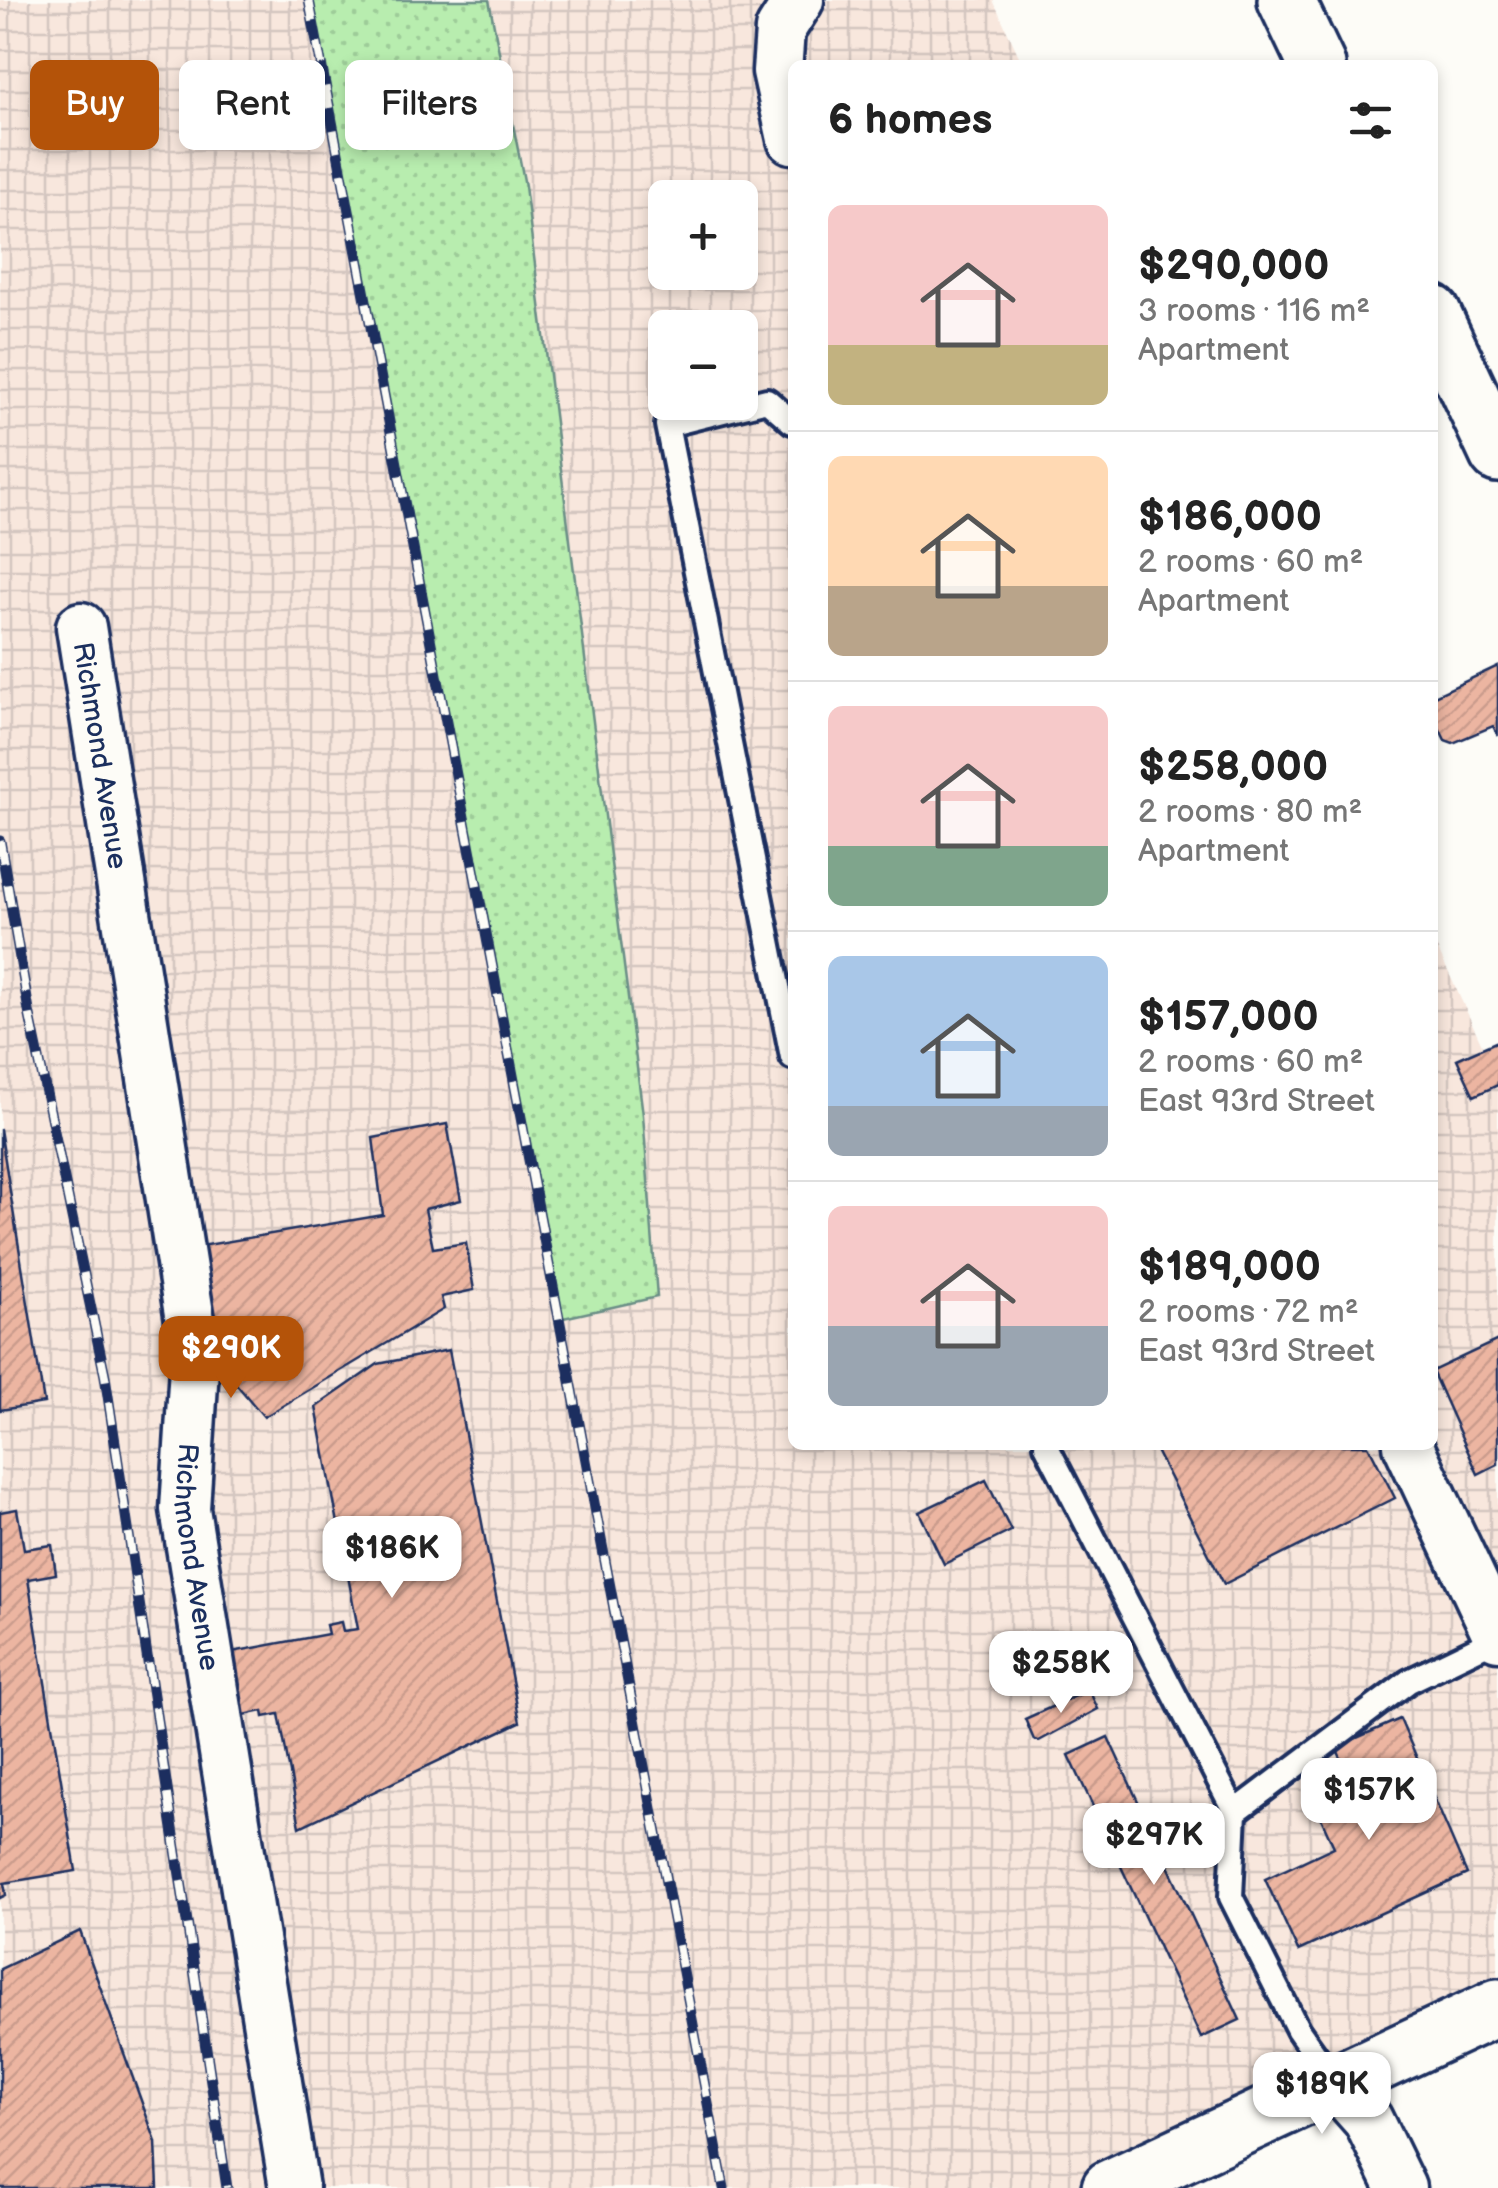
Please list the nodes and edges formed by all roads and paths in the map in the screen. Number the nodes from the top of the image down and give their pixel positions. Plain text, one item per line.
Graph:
1 (1286, 0) edge
2 (789, 15) edge
3 (1315, 60) edge
4 (788, 121) edge
5 (1438, 326) edge
6 (788, 418) edge
7 (1498, 452) edge
8 (81, 626) dead end
9 (788, 1037) edge
10 (1049, 1450) edge
11 (1410, 1450) edge
12 (1498, 1637) edge
13 (1235, 1812) junction
14 (1498, 2008) edge
15 (1336, 2084) junction
16 (294, 2188) edge
17 (1110, 2188) edge
18 (1400, 2188) edge

1 - 3 main road
2 - 4 street
5 - 7 main road
6 - 9 lane
8 - 16 street, Richmond Avenue
10 - 13 lane
11 - 12 street
12 - 13 lane
13 - 15 lane
14 - 15 main road
15 - 17 main road
15 - 18 street

